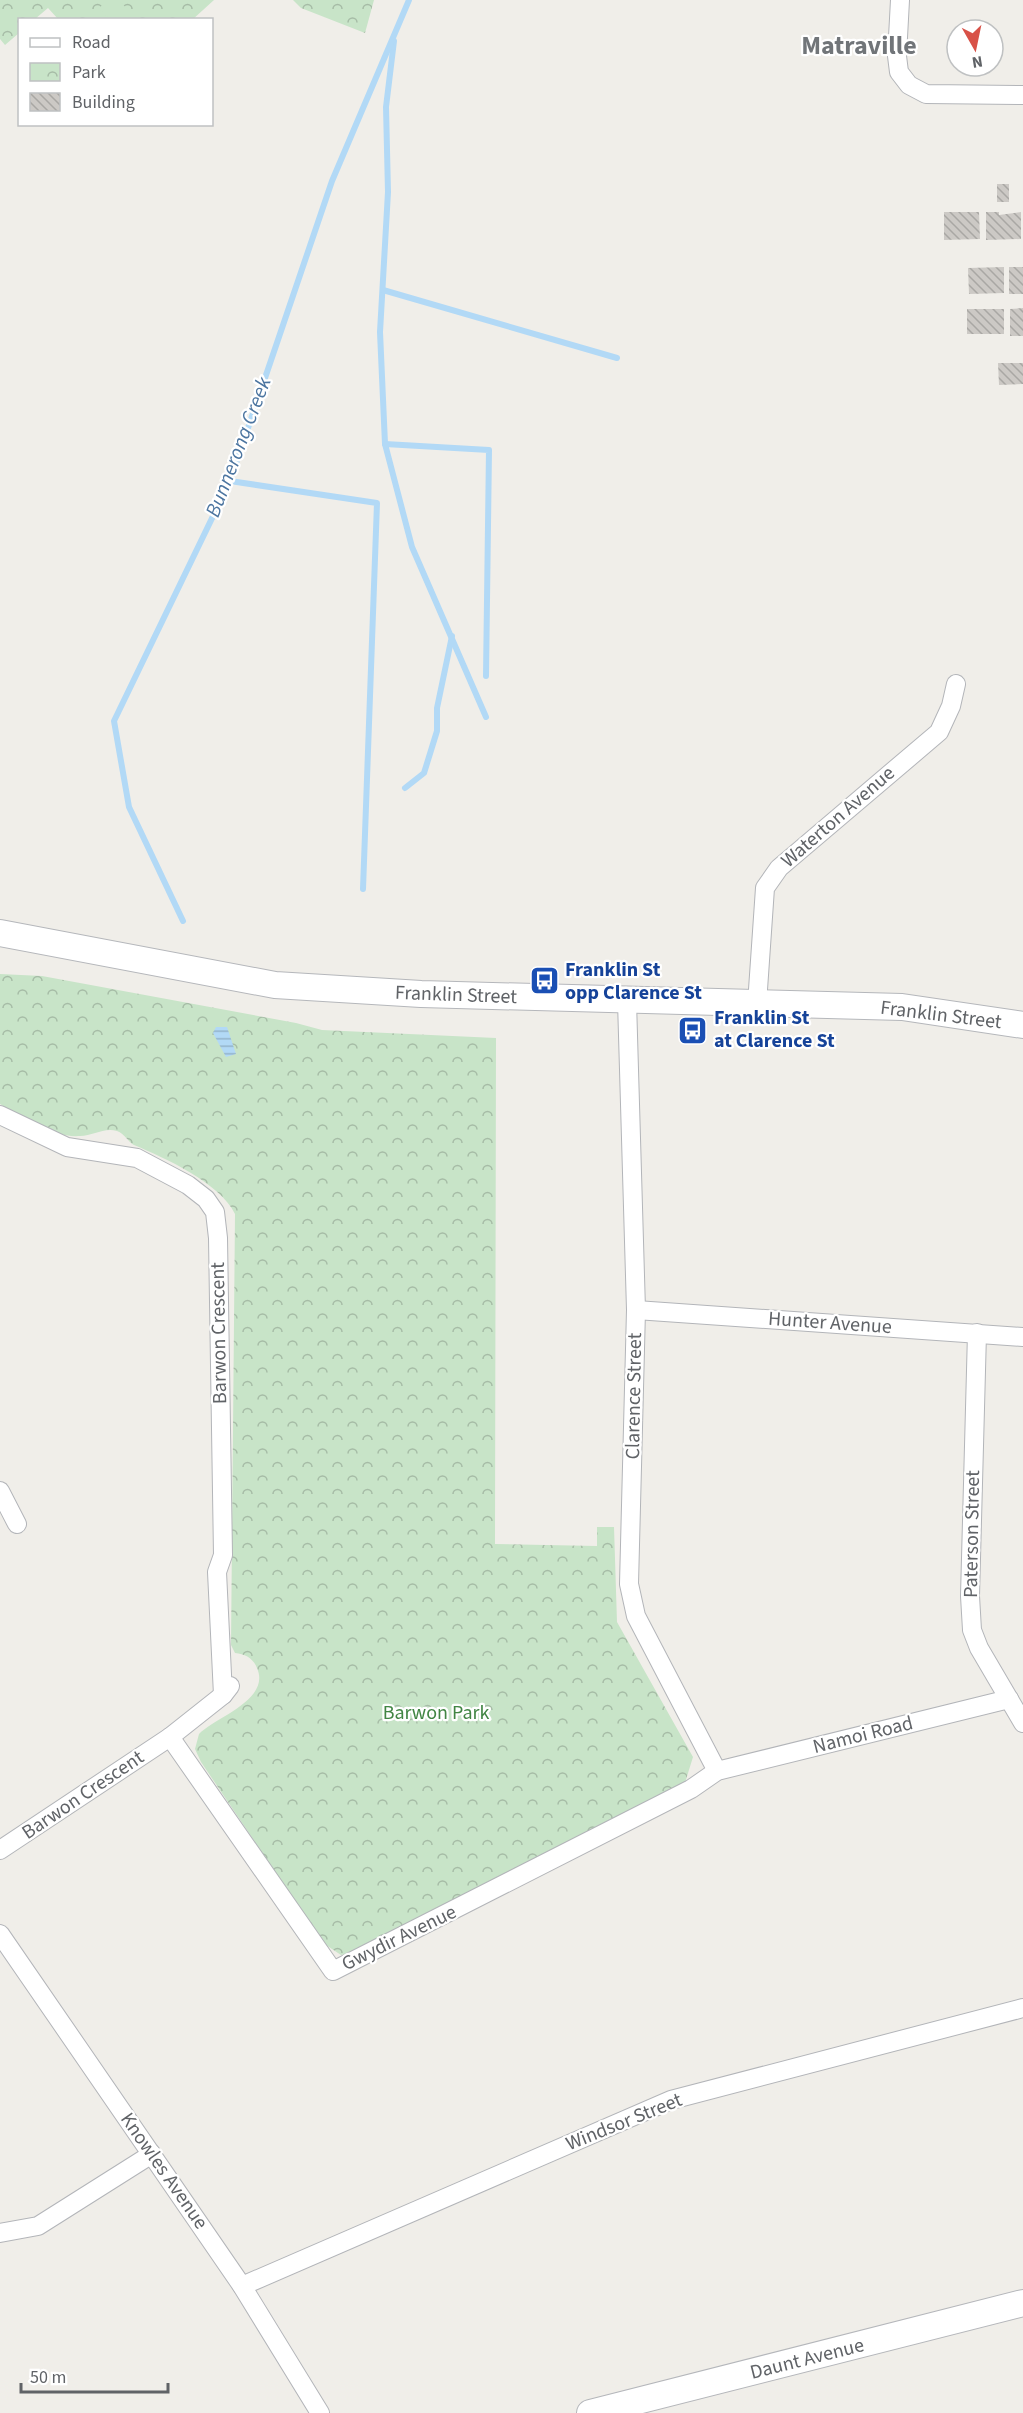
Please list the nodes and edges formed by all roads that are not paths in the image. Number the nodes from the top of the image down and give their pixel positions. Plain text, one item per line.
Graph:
1 (900, 0) edge
2 (1023, 95) edge
3 (956, 684) dead end
4 (0, 933) edge
5 (627, 1001) junction
6 (757, 1004) junction
7 (1023, 1025) edge
8 (0, 1115) edge
9 (636, 1310) junction
10 (977, 1333) junction
11 (1023, 1337) edge
12 (0, 1491) edge
13 (17, 1524) dead end
14 (235, 1681) dead end
15 (223, 1695) junction
16 (1009, 1699) junction
17 (1023, 1723) edge
18 (170, 1737) junction
19 (717, 1771) junction
20 (0, 1850) edge
21 (0, 1934) edge
22 (1023, 2008) edge
23 (152, 2154) junction
24 (0, 2234) edge
25 (242, 2286) junction
26 (1023, 2303) edge
27 (320, 2413) edge
28 (590, 2413) edge

1 - 2 street
3 - 6 street, Waterton Avenue
4 - 5 street, Franklin Street
5 - 6 street, Franklin Street
5 - 9 street, Clarence Street
6 - 7 street, Franklin Street
8 - 15 street, Barwon Crescent
9 - 10 street, Hunter Avenue
9 - 19 street, Clarence Street
10 - 11 street, Hunter Avenue
10 - 16 street, Paterson Street
12 - 13 street
14 - 15 street, Barwon Crescent
15 - 18 street, Barwon Crescent
16 - 17 street, Paterson Street
16 - 19 street, Namoi Road
18 - 19 street, Gwydir Avenue
18 - 20 street, Barwon Crescent
21 - 23 street, Knowles Avenue
22 - 25 street, Windsor Street
23 - 24 street
23 - 25 street, Knowles Avenue
25 - 27 street, Knowles Avenue
26 - 28 street, Daunt Avenue

